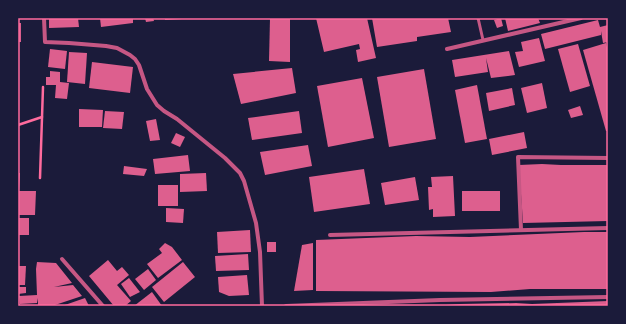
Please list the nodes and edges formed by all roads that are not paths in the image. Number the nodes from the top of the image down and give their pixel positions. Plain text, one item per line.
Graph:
1 (44, 18) edge
2 (478, 18) edge
3 (581, 18) edge
4 (483, 40) junction
5 (447, 49) dead end
6 (608, 158) edge
7 (608, 228) edge
8 (521, 230) junction
9 (330, 235) dead end
10 (62, 259) dead end
11 (608, 297) edge
12 (394, 304) edge
13 (103, 306) edge
14 (262, 306) edge
15 (286, 306) edge

1 - 14 street
2 - 4 lane
3 - 4 street
4 - 5 street
6 - 8 street
7 - 8 street
8 - 9 street
10 - 13 street
11 - 12 street
12 - 15 street

